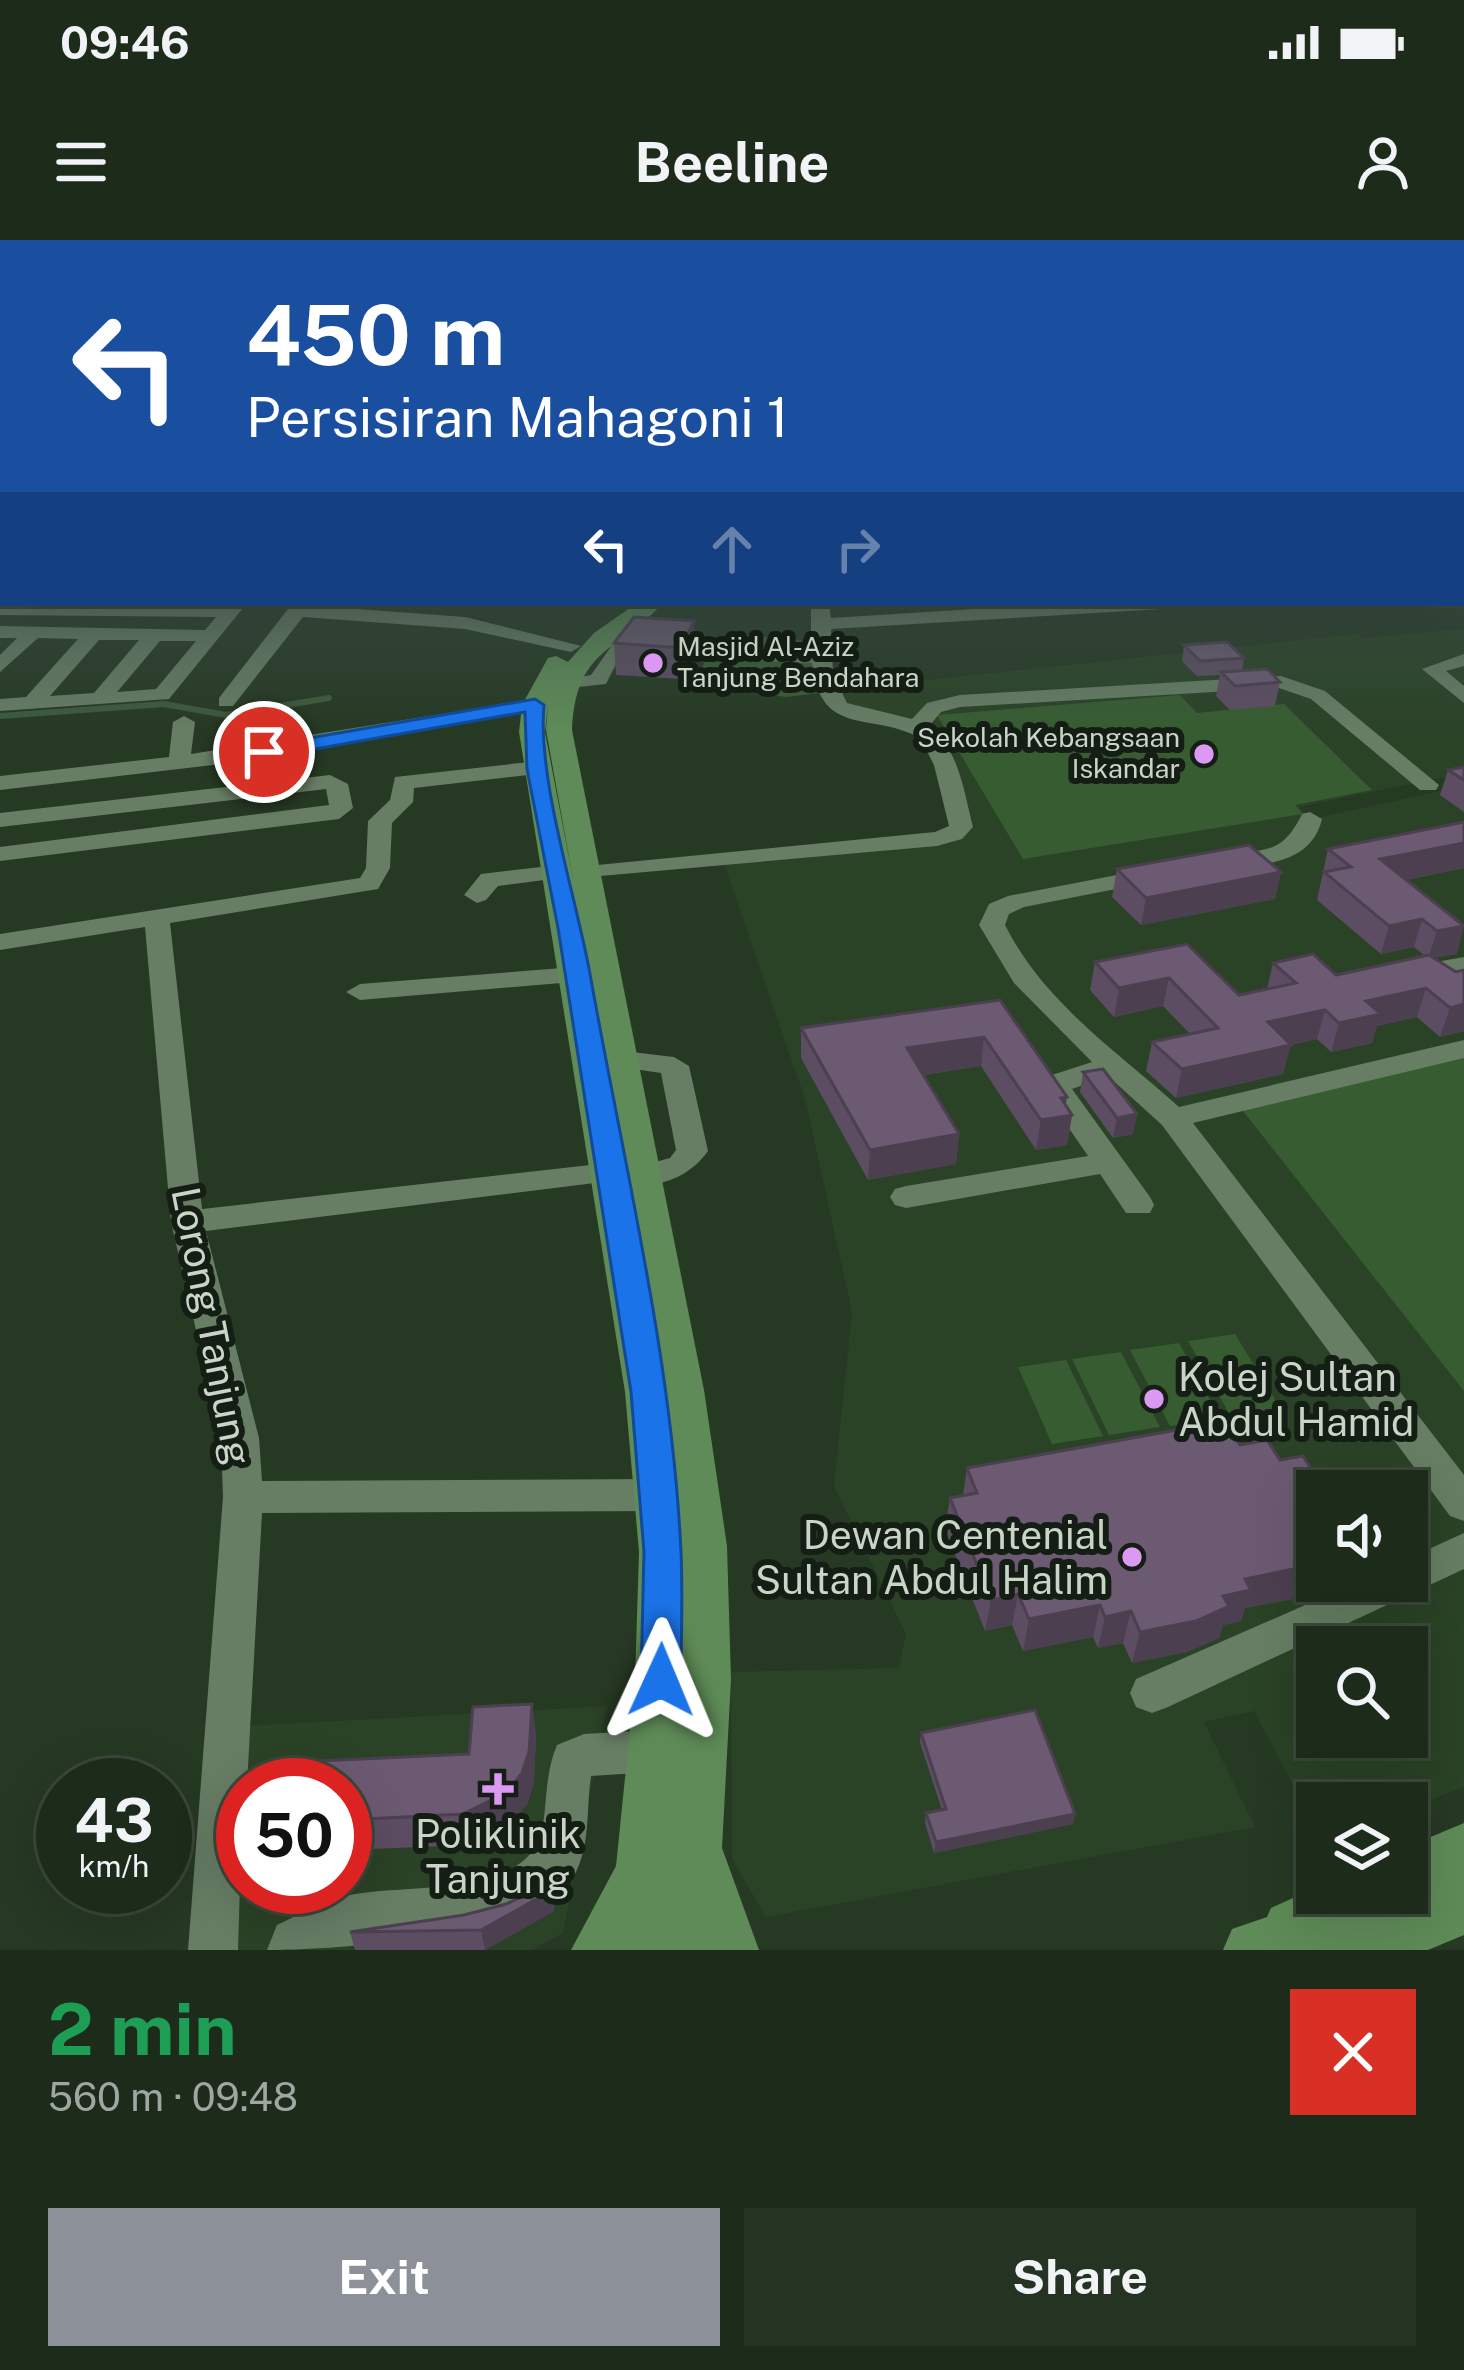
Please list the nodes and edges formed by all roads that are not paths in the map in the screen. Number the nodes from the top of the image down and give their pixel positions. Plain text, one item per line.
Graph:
1 (81, 606) edge
2 (107, 606) edge
3 (150, 606) edge
4 (468, 606) edge
5 (1069, 606) edge
6 (234, 608) edge
7 (0, 609) edge
8 (822, 614) edge
9 (447, 620) junction
10 (35, 631) junction
11 (94, 631) junction
12 (0, 632) edge
13 (156, 633) junction
14 (212, 636) junction
15 (605, 644) edge
16 (711, 653) dead end
17 (822, 657) junction
18 (1464, 660) edge
19 (0, 665) edge
20 (102, 696) junction
21 (1464, 697) edge
22 (226, 702) dead end
23 (32, 703) junction
24 (0, 705) edge
25 (184, 722) dead end
26 (916, 728) junction
27 (179, 763) junction
28 (538, 769) junction
29 (55, 777) junction
30 (0, 783) edge
31 (1428, 785) dead end
32 (50, 814) junction
33 (1310, 819) dead end
34 (0, 820) edge
35 (46, 848) junction
36 (0, 854) edge
37 (572, 872) junction
38 (477, 895) dead end
39 (157, 919) junction
40 (0, 943) edge
41 (1464, 965) edge
42 (1423, 972) edge
43 (575, 975) junction
44 (360, 992) dead end
45 (1464, 1049) edge
46 (1117, 1064) junction
47 (1172, 1118) junction
48 (1107, 1163) junction
49 (626, 1174) junction
50 (906, 1197) dead end
51 (1138, 1205) dead end
52 (187, 1222) junction
53 (660, 1496) junction
54 (243, 1497) junction
55 (1464, 1505) edge
56 (1464, 1550) edge
57 (1428, 1568) edge
58 (1356, 1602) edge
59 (1152, 1694) dead end
60 (653, 1751) junction
61 (671, 1842) junction
62 (1463, 1888) edge
63 (1428, 1900) edge
64 (1386, 1914) edge
65 (212, 1950) edge
66 (292, 1950) edge
67 (601, 1950) edge
68 (637, 1950) edge
69 (687, 1950) edge
70 (729, 1950) edge
71 (1249, 1950) edge

1 - 7 street
2 - 11 street
3 - 6 street
4 - 9 street
5 - 8 street
6 - 14 street
8 - 17 street
9 - 15 street
9 - 22 street
10 - 11 street
10 - 12 street
10 - 19 street
11 - 13 street
11 - 23 street
13 - 14 street
13 - 20 street
14 - 20 street
15 - 27 street
15 - 28 main road
15 - 37 main road
16 - 17 street
17 - 26 street
18 - 21 street
20 - 23 street
23 - 24 street
25 - 27 street
26 - 31 street
26 - 37 street
27 - 29 street
28 - 37 main road
28 - 39 street
29 - 30 street
29 - 32 street
32 - 34 street
32 - 35 street
32 - 35 street
33 - 46 street
35 - 36 street
37 - 38 street
37 - 43 main road
37 - 49 main road
39 - 40 street
39 - 52 street, Lorong Tanjung
41 - 42 street
43 - 44 street
43 - 49 main road
45 - 47 street
46 - 47 street
46 - 48 street
47 - 55 street
48 - 50 street
48 - 51 street
49 - 52 street
49 - 53 main road
49 - 61 main road
52 - 54 street, Lorong Tanjung
53 - 54 street
53 - 60 main road
54 - 65 street, Lorong Tanjung
56 - 57 street
58 - 59 street
60 - 61 main road
60 - 66 street
61 - 67 main road
61 - 68 main road
61 - 69 main road
61 - 70 main road
62 - 63 main road
64 - 71 main road

